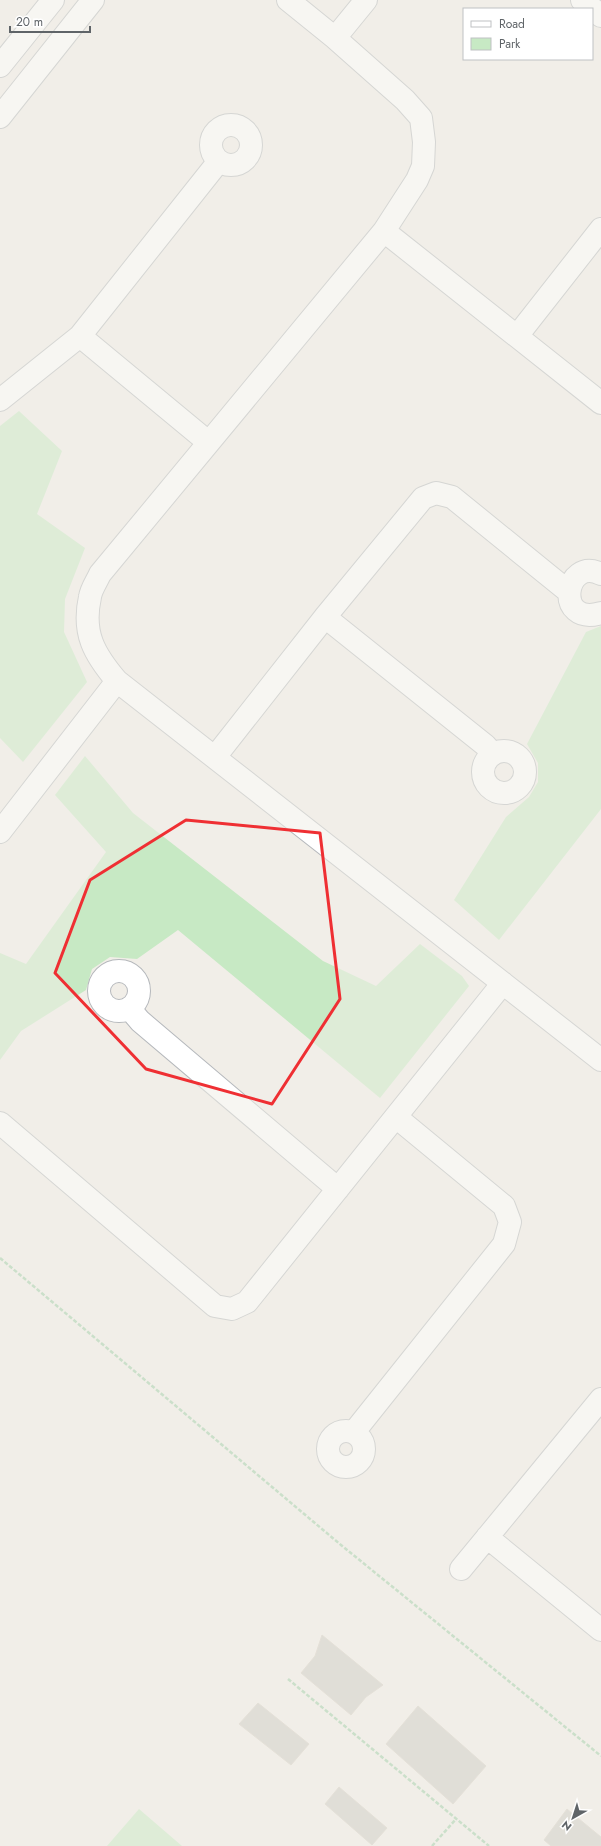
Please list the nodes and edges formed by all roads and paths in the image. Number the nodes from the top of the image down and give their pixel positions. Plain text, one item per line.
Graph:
1 (53, 0) edge
2 (93, 0) edge
3 (288, 0) edge
4 (366, 0) edge
5 (582, 0) edge
6 (592, 8) edge
7 (593, 9) edge
8 (601, 16) edge
9 (335, 38) junction
10 (0, 66) edge
11 (0, 117) edge
12 (219, 161) dead end
13 (601, 229) edge
14 (384, 230) junction
15 (80, 336) junction
16 (517, 336) junction
17 (0, 400) edge
18 (601, 403) edge
19 (208, 442) junction
20 (601, 574) edge
21 (568, 592) junction
22 (601, 613) edge
23 (325, 617) junction
24 (117, 681) junction
25 (494, 754) dead end
26 (215, 757) junction
27 (0, 832) edge
28 (503, 983) junction
29 (129, 1008) dead end
30 (601, 1060) edge
31 (396, 1117) junction
32 (0, 1123) edge
33 (338, 1189) junction
34 (0, 1258) edge
35 (601, 1399) edge
36 (354, 1432) dead end
37 (487, 1537) junction
38 (461, 1569) dead end
39 (601, 1630) edge
40 (288, 1679) dead end
41 (601, 1756) edge
42 (456, 1819) junction
43 (432, 1846) edge
44 (489, 1846) edge

1 - 10 street
2 - 11 street
3 - 9 street
4 - 9 street
5 - 6 street
7 - 8 street
9 - 14 street
12 - 15 street
13 - 16 street
14 - 16 street
14 - 19 street
15 - 17 street
15 - 19 street
16 - 18 street
19 - 24 street
20 - 21 street
21 - 22 street
21 - 23 street
23 - 25 street
23 - 26 street
24 - 26 street
24 - 27 street
26 - 28 street
28 - 30 street
28 - 31 street
29 - 33 street
31 - 33 street
31 - 36 street
32 - 33 street
34 - 41 path
35 - 37 street
37 - 38 street
37 - 39 street
40 - 42 path
42 - 43 path
42 - 44 path

